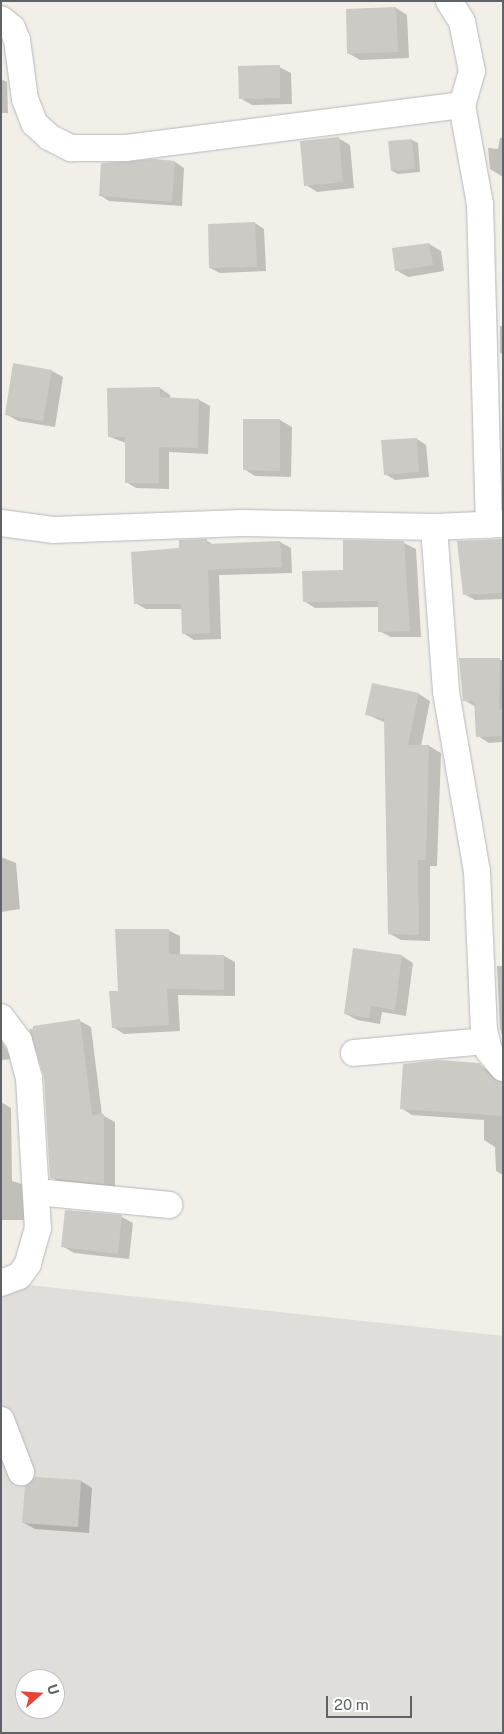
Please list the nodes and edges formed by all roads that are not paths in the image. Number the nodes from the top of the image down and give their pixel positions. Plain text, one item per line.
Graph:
1 (449, 1) edge
2 (4, 13) edge
3 (462, 105) junction
4 (1, 523) edge
5 (496, 525) edge
6 (434, 527) junction
7 (1, 1016) edge
8 (486, 1041) junction
9 (354, 1053) dead end
10 (503, 1068) edge
11 (37, 1192) junction
12 (169, 1204) dead end
13 (1, 1283) edge
14 (1, 1420) edge
15 (21, 1472) dead end

1 - 3 street
2 - 3 street
3 - 5 street
4 - 6 street
5 - 6 street
6 - 8 street
7 - 11 street
8 - 9 street
8 - 10 street
11 - 12 street
11 - 13 street
14 - 15 street

